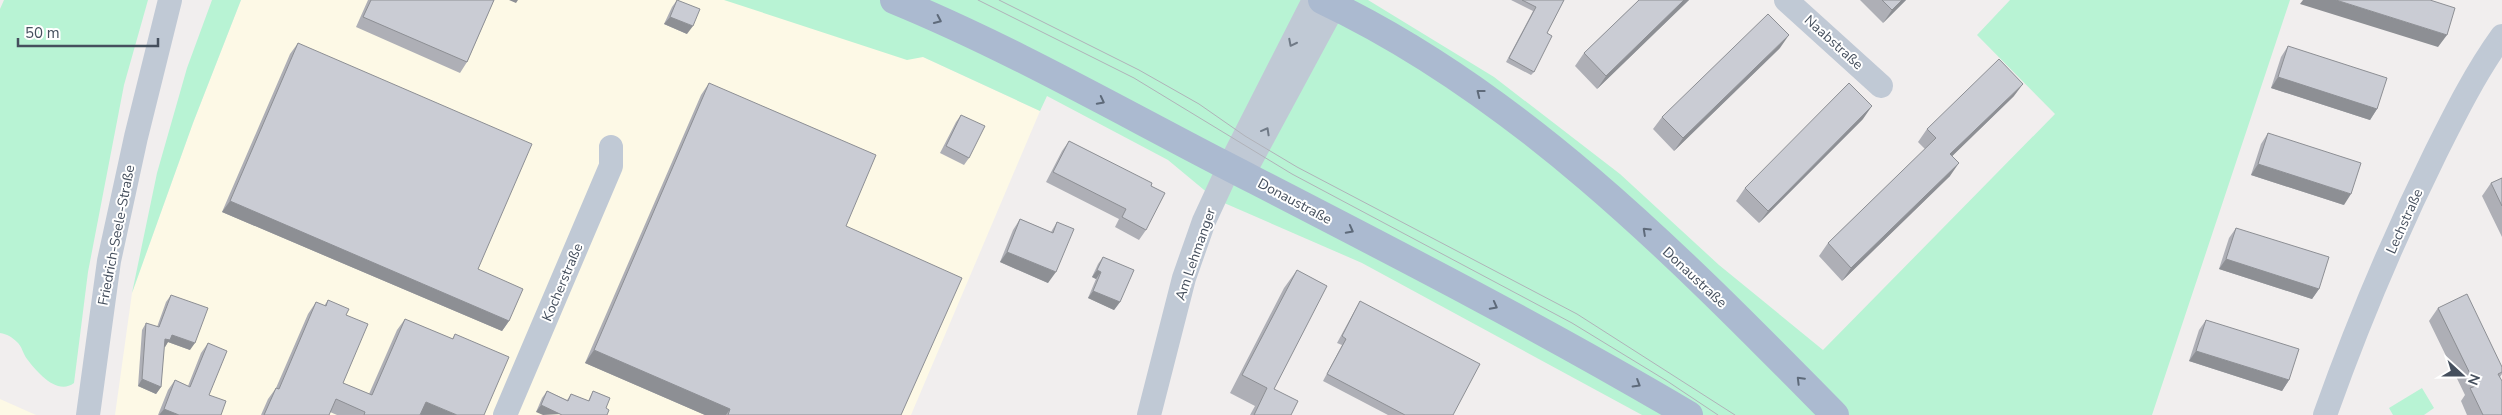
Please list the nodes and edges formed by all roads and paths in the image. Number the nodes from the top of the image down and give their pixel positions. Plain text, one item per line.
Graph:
1 (170, 0) edge
2 (182, 0) edge
3 (894, 0) edge
4 (1786, 0) edge
5 (1327, 2) edge
6 (2502, 36) edge
7 (158, 57) junction
8 (1881, 86) dead end
9 (611, 147) dead end
10 (1236, 171) junction
11 (88, 415) edge
12 (505, 415) edge
13 (1149, 415) edge
14 (1689, 415) edge
15 (1835, 415) edge
16 (2325, 415) edge

1 - 7 street, Friedrich-Seele-Straße
2 - 7 street, Friedrich-Seele-Straße
3 -> 10 main road, Donaustraße
4 - 8 street, Naabstraße
5 - 10 street, Am Lehmanger
15 -> 5 main road, Donaustraße
6 - 16 street, Lechstraße
7 - 11 street, Friedrich-Seele-Straße
9 - 12 street, Kocherstraße
10 - 13 street, Am Lehmanger
10 -> 14 main road, Donaustraße

